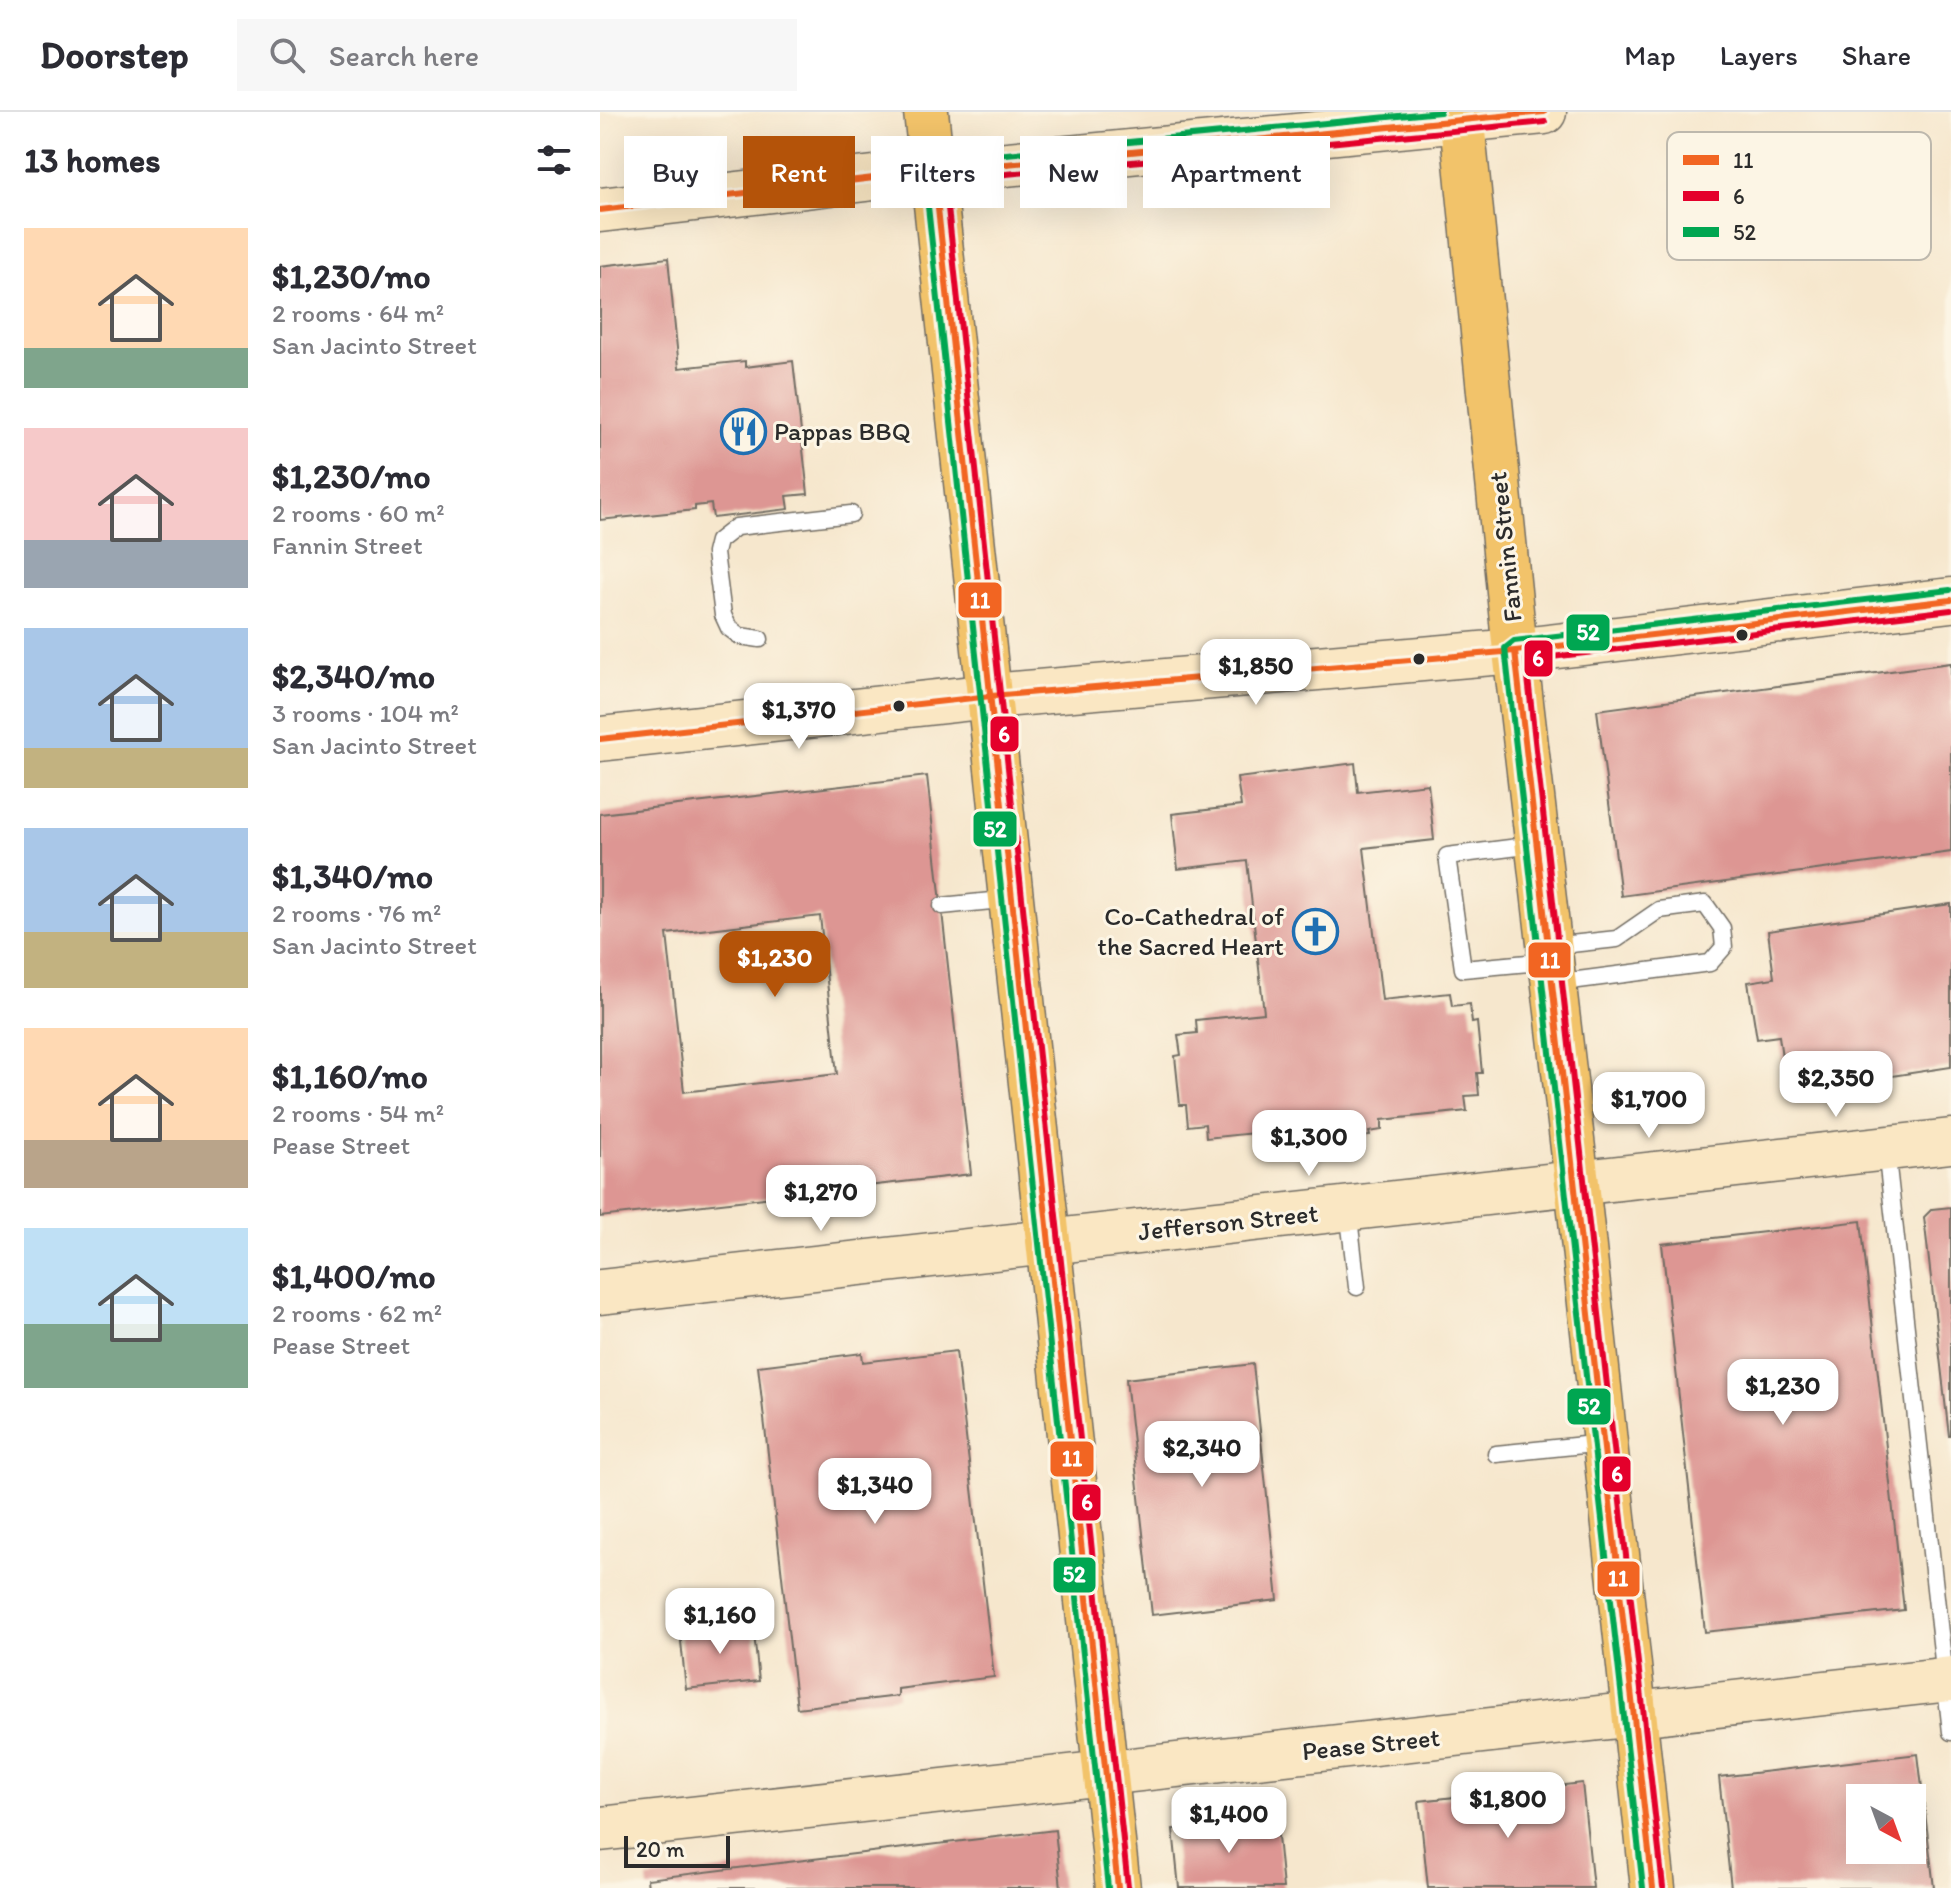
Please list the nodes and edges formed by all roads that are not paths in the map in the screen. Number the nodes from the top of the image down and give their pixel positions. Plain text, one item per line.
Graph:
1 (926, 112) edge
2 (1544, 112) edge
3 (1462, 116) edge
4 (929, 136) edge
5 (1004, 164) edge
6 (871, 178) edge
7 (938, 208) edge
8 (600, 210) edge
9 (851, 514) dead end
10 (1951, 600) edge
11 (760, 639) dead end
12 (1515, 651) junction
13 (991, 696) junction
14 (600, 739) edge
15 (1537, 844) junction
16 (1012, 899) junction
17 (942, 906) dead end
18 (1551, 963) junction
19 (1951, 1141) edge
20 (1886, 1148) junction
21 (1577, 1183) junction
22 (1348, 1208) junction
23 (1049, 1242) junction
24 (1357, 1287) dead end
25 (600, 1292) edge
26 (1605, 1443) junction
27 (1496, 1454) dead end
28 (1949, 1680) edge
29 (1634, 1715) junction
30 (1951, 1732) edge
31 (1106, 1773) junction
32 (600, 1829) edge
33 (1118, 1888) edge
34 (1653, 1888) edge

1 - 4 main road
2 - 3 street
3 - 5 street
3 - 12 main road, Fannin Street
6 - 8 street
7 - 13 main road
9 - 11 lane
10 - 12 street
12 - 13 street
12 - 15 main road, Fannin Street
13 - 14 street
13 - 16 main road
15 - 18 main road, Fannin Street
15 - 18 lane
16 - 17 lane
16 - 23 main road
18 - 18 lane
18 - 21 main road, Fannin Street
19 - 20 street, Jefferson Street
20 - 21 street, Jefferson Street
20 - 28 lane
21 - 22 street, Jefferson Street
21 - 26 main road, Fannin Street
22 - 23 street, Jefferson Street
22 - 24 lane
23 - 25 street, Jefferson Street
23 - 31 main road
26 - 27 lane
26 - 29 main road, Fannin Street
28 - 29 street, Pease Street
28 - 30 lane
29 - 31 street, Pease Street
29 - 34 main road, Fannin Street
31 - 32 street, Pease Street
31 - 33 main road

